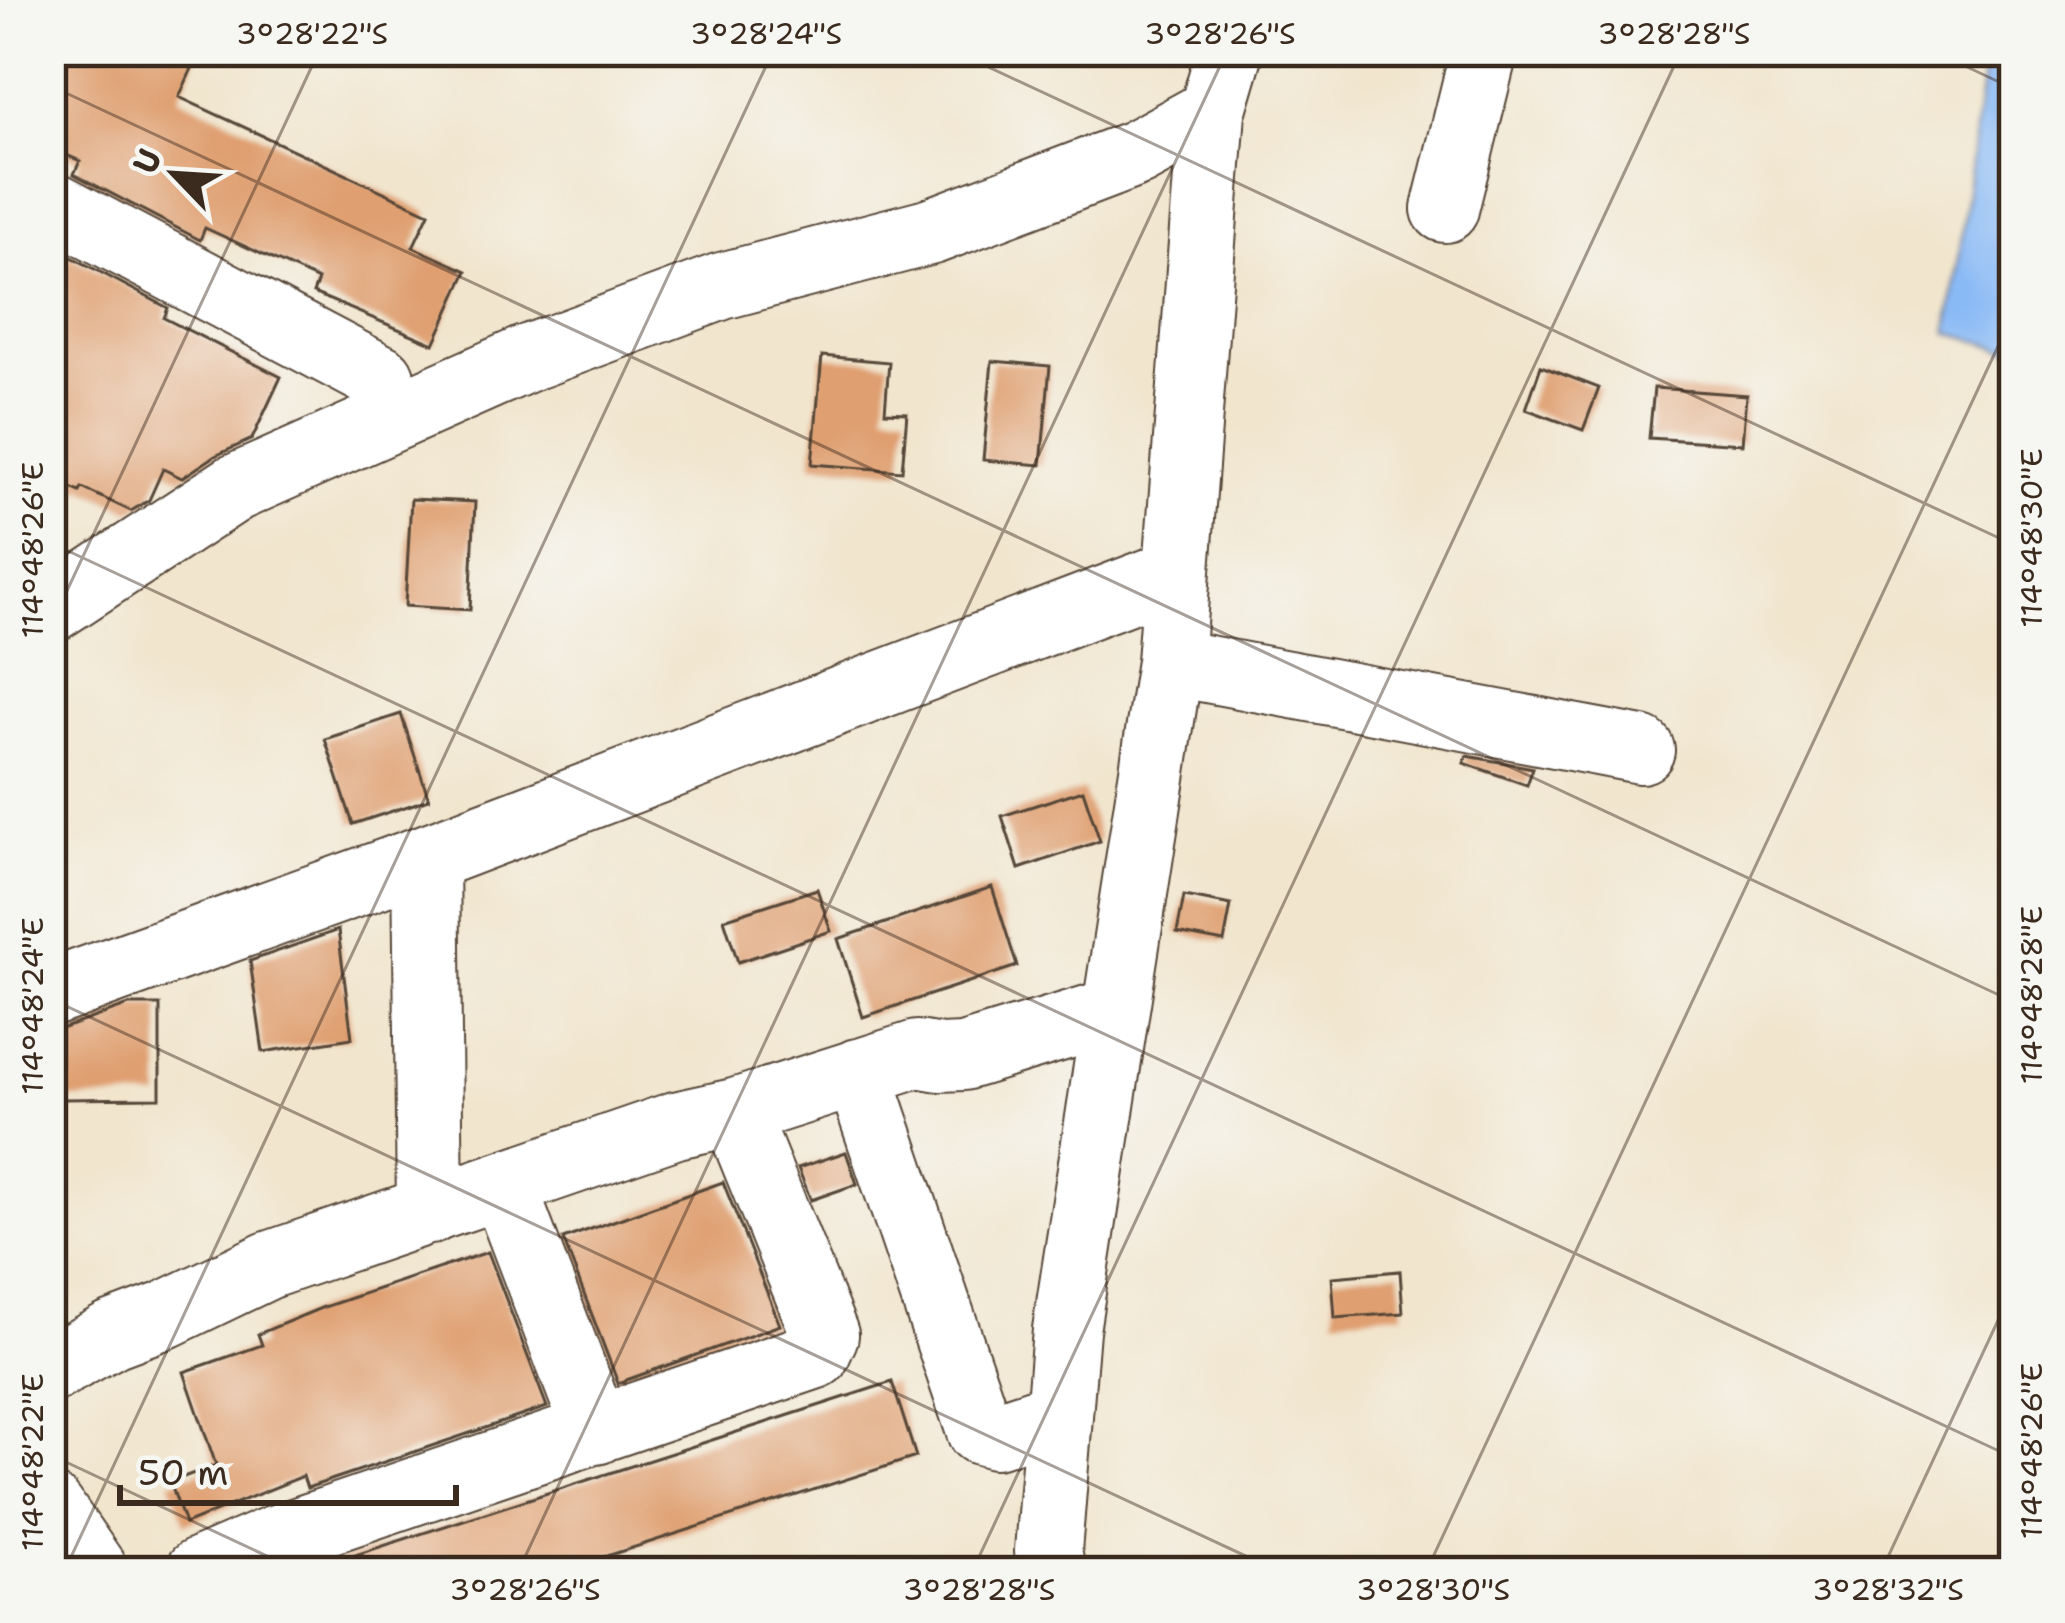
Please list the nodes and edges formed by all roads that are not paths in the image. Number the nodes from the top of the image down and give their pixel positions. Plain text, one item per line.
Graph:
1 (1484, 51) edge
2 (1221, 82) edge
3 (51, 204) edge
4 (1445, 208) dead end
5 (381, 378) dead end
6 (1177, 572) junction
7 (60, 574) edge
8 (1170, 662) junction
9 (1641, 750) dead end
10 (427, 858) junction
11 (1119, 988) junction
12 (51, 993) edge
13 (888, 1063) junction
14 (735, 1112) junction
15 (503, 1186) junction
16 (430, 1211) junction
17 (51, 1369) edge
18 (1058, 1414) junction
19 (596, 1431) junction
20 (51, 1508) edge
21 (94, 1572) edge
22 (198, 1572) edge
23 (1052, 1572) edge

1 - 4 street
2 - 6 street
2 - 7 street
3 - 5 street
6 - 8 street
6 - 10 street
8 - 9 street
8 - 11 street
10 - 12 street
10 - 16 street
11 - 13 street
11 - 18 street
13 - 14 street
13 - 18 street
14 - 15 street
14 - 19 street
15 - 16 street
15 - 19 street
16 - 17 street
18 - 23 street
19 - 22 street
20 - 21 street

